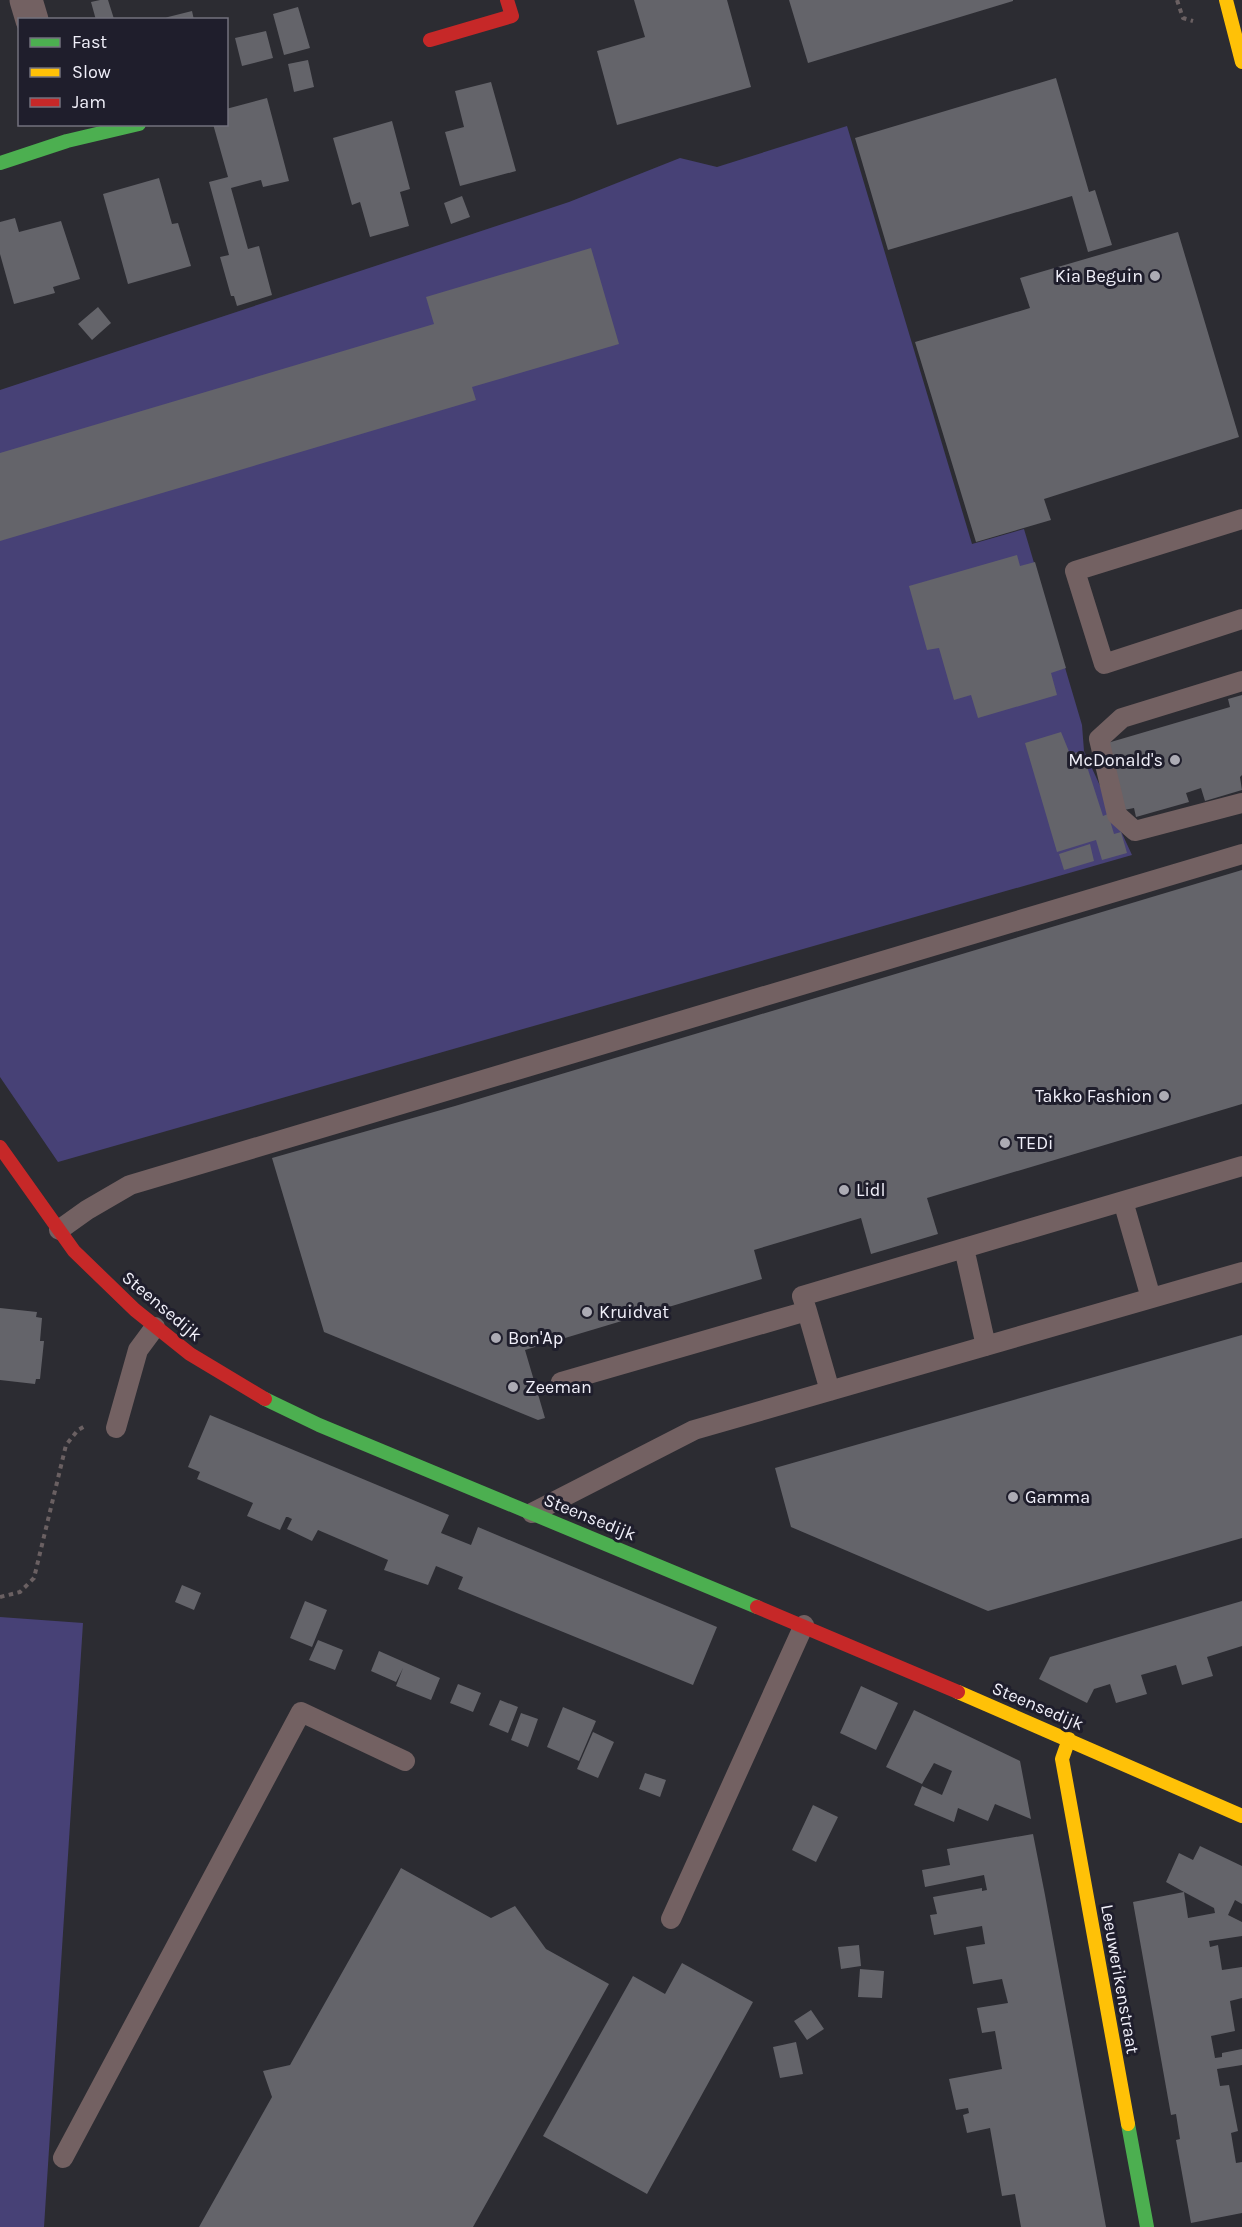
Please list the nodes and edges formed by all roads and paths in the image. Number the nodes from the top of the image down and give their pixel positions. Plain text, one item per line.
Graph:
1 (26, 0) edge
2 (507, 0) edge
3 (1227, 0) edge
4 (31, 18) edge
5 (1238, 32) edge
6 (430, 40) dead end
7 (1242, 62) edge
8 (123, 126) edge
9 (65, 133) edge
10 (0, 163) edge
11 (1242, 519) edge
12 (1242, 619) edge
13 (1242, 681) edge
14 (1242, 803) edge
15 (1242, 854) edge
16 (0, 1147) edge
17 (1242, 1166) edge
18 (1122, 1201) junction
19 (59, 1230) junction
20 (964, 1248) junction
21 (1242, 1272) edge
22 (1151, 1298) junction
23 (807, 1311) junction
24 (155, 1327) junction
25 (986, 1346) junction
26 (561, 1382) dead end
27 (830, 1391) junction
28 (116, 1428) joint
29 (532, 1513) junction
30 (0, 1597) edge
31 (804, 1626) junction
32 (1070, 1739) junction
33 (405, 1761) dead end
34 (1242, 1816) edge
35 (671, 1919) dead end
36 (63, 2158) dead end
37 (1147, 2227) edge

1 - 4 street
2 - 6 street
3 - 5 street
5 - 7 street
8 - 9 street
9 - 10 street
11 - 12 lane
13 - 14 lane
15 - 19 lane
16 - 19 street, Steensedijk
17 - 18 lane
18 - 20 lane
18 - 22 lane
19 - 24 street, Steensedijk
20 - 23 lane
20 - 25 lane
21 - 22 lane
22 - 25 lane
23 - 26 lane
23 - 27 lane
24 - 28 lane
24 - 29 street, Steensedijk
25 - 27 lane
27 - 29 lane
28 - 30 path
29 - 31 street, Steensedijk
31 - 32 street, Steensedijk
31 - 35 lane
32 - 34 street, Steensedijk
32 - 37 street, Leeuwerikenstraat
33 - 36 lane

